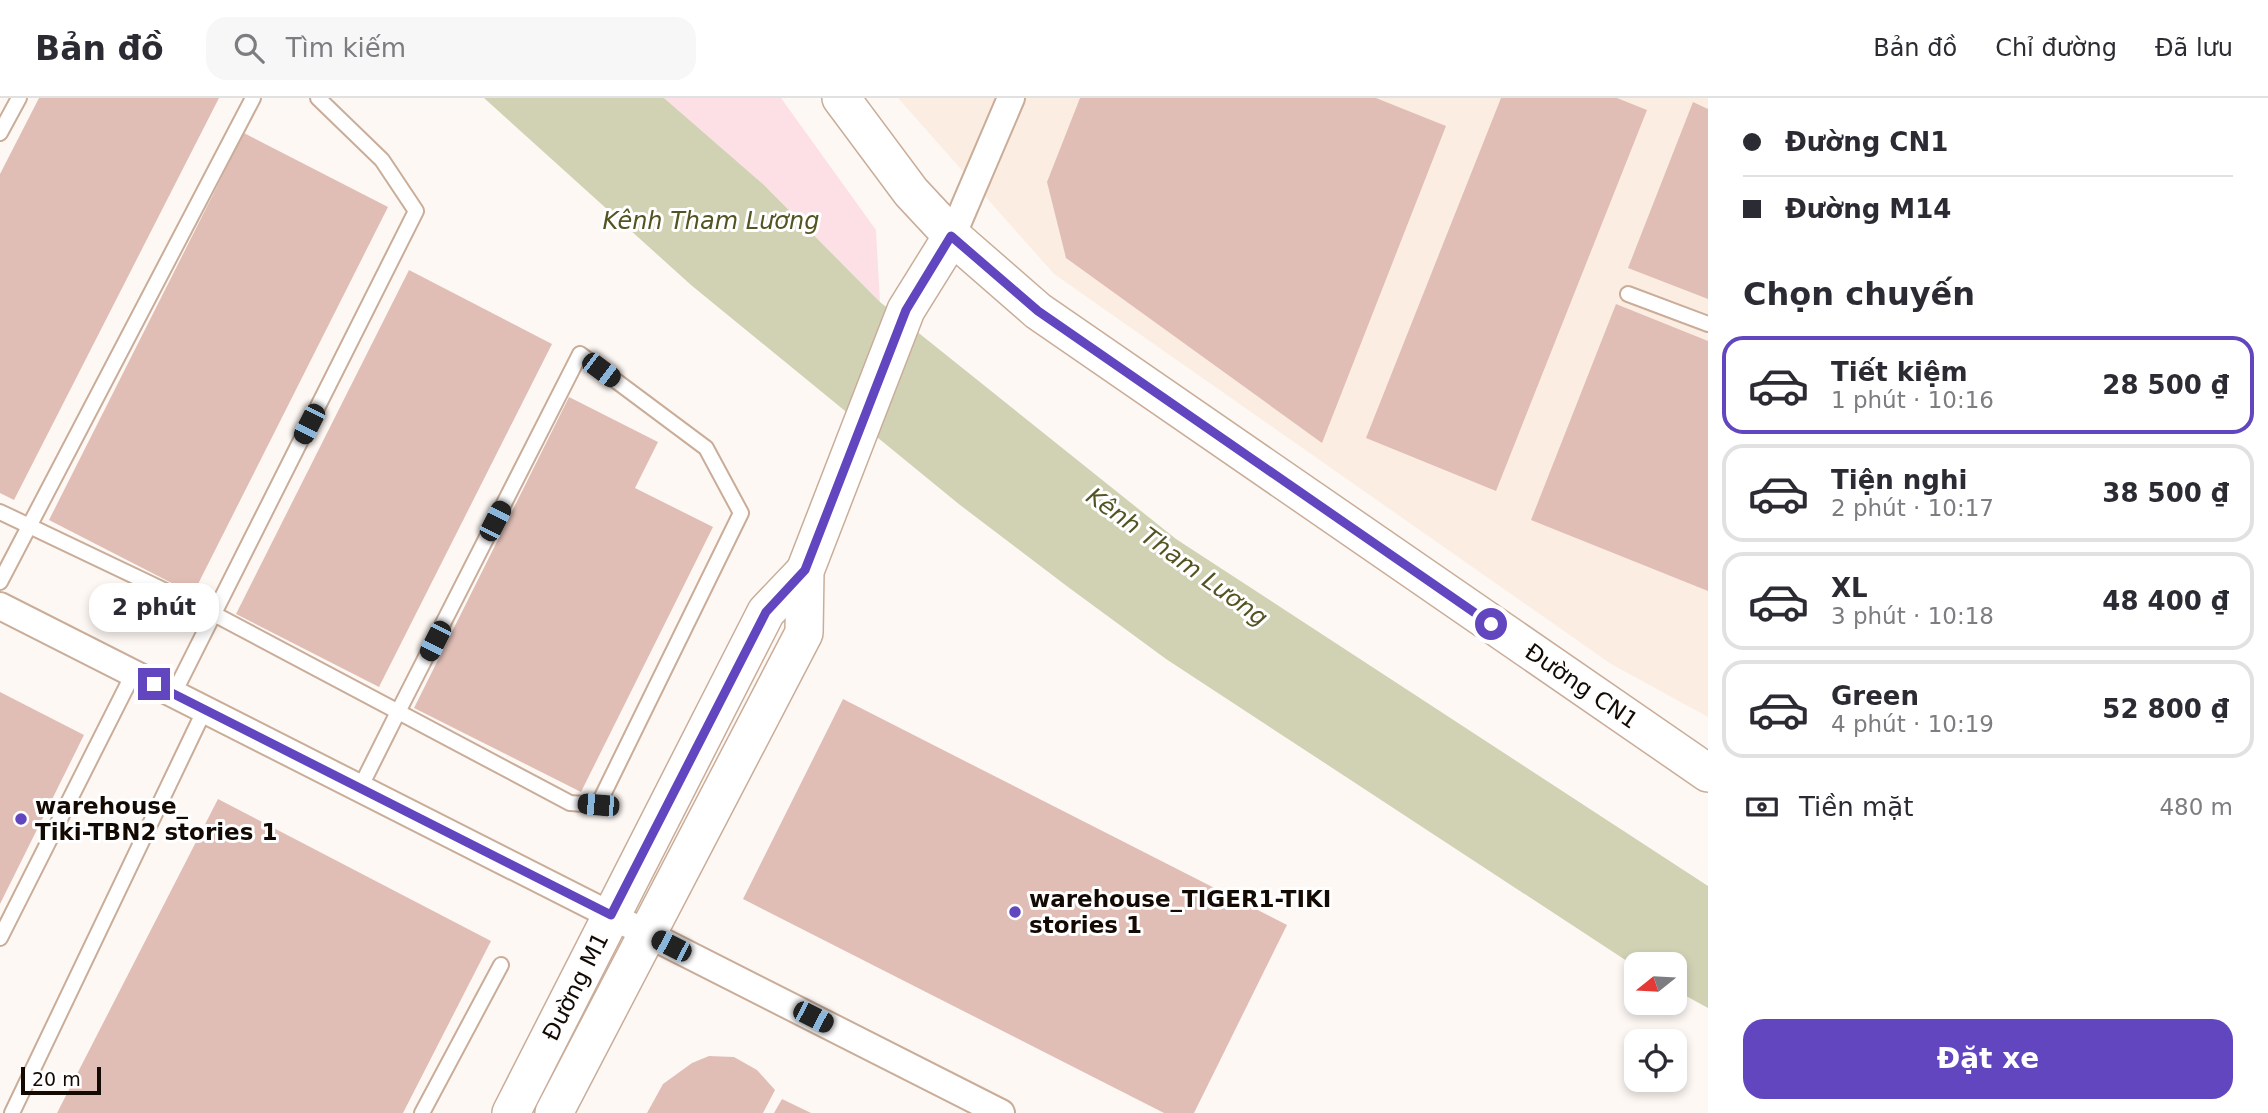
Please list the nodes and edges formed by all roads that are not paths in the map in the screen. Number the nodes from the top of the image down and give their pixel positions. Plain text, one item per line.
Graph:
1 (19, 98) edge
2 (253, 98) edge
3 (318, 98) edge
4 (841, 98) edge
5 (1011, 98) edge
6 (0, 133) edge
7 (951, 236) junction
8 (1628, 294) dead end
9 (1708, 324) edge
10 (0, 512) edge
11 (29, 527) junction
12 (805, 570) junction
13 (0, 582) edge
14 (0, 606) edge
15 (214, 614) junction
16 (133, 674) junction
17 (174, 693) junction
18 (205, 709) junction
19 (398, 712) junction
20 (1708, 773) edge
21 (360, 788) junction
22 (611, 915) junction
23 (648, 933) junction
24 (0, 938) edge
25 (501, 965) dead end
26 (12, 1113) edge
27 (422, 1113) edge
28 (511, 1113) edge
29 (554, 1113) edge
30 (1001, 1113) edge

1 - 6 lane
2 - 11 lane
3 - 15 lane
4 - 7 street, Đường CN1
5 - 7 street
7 - 12 street, Đường M1
7 - 20 street, Đường CN1
8 - 9 lane
10 - 11 lane
11 - 13 lane
11 - 15 lane
12 - 22 street, Đường M1
12 - 23 street, Đường M1
14 - 16 street
15 - 17 lane
15 - 19 lane
16 - 17 street
16 - 24 lane
17 - 18 street
18 - 21 street
18 - 26 lane
19 - 19 lane
19 - 21 lane
21 - 22 street
22 - 23 street
22 - 28 street, Đường M1
23 - 29 street, Đường M1
23 - 30 street
25 - 27 lane

